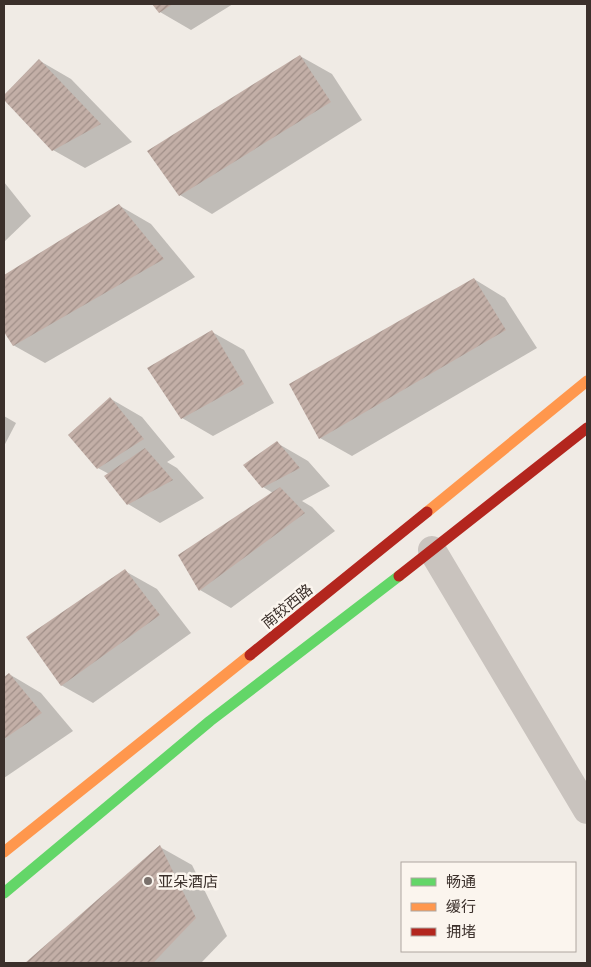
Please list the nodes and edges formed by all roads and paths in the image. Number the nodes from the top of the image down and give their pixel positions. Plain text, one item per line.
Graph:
1 (587, 381) edge
2 (587, 428) edge
3 (432, 550) junction
4 (587, 810) edge
5 (4, 852) edge
6 (4, 893) edge

1 - 5 main road, 南较西路
2 - 3 main road
3 - 4 street
3 - 6 main road

